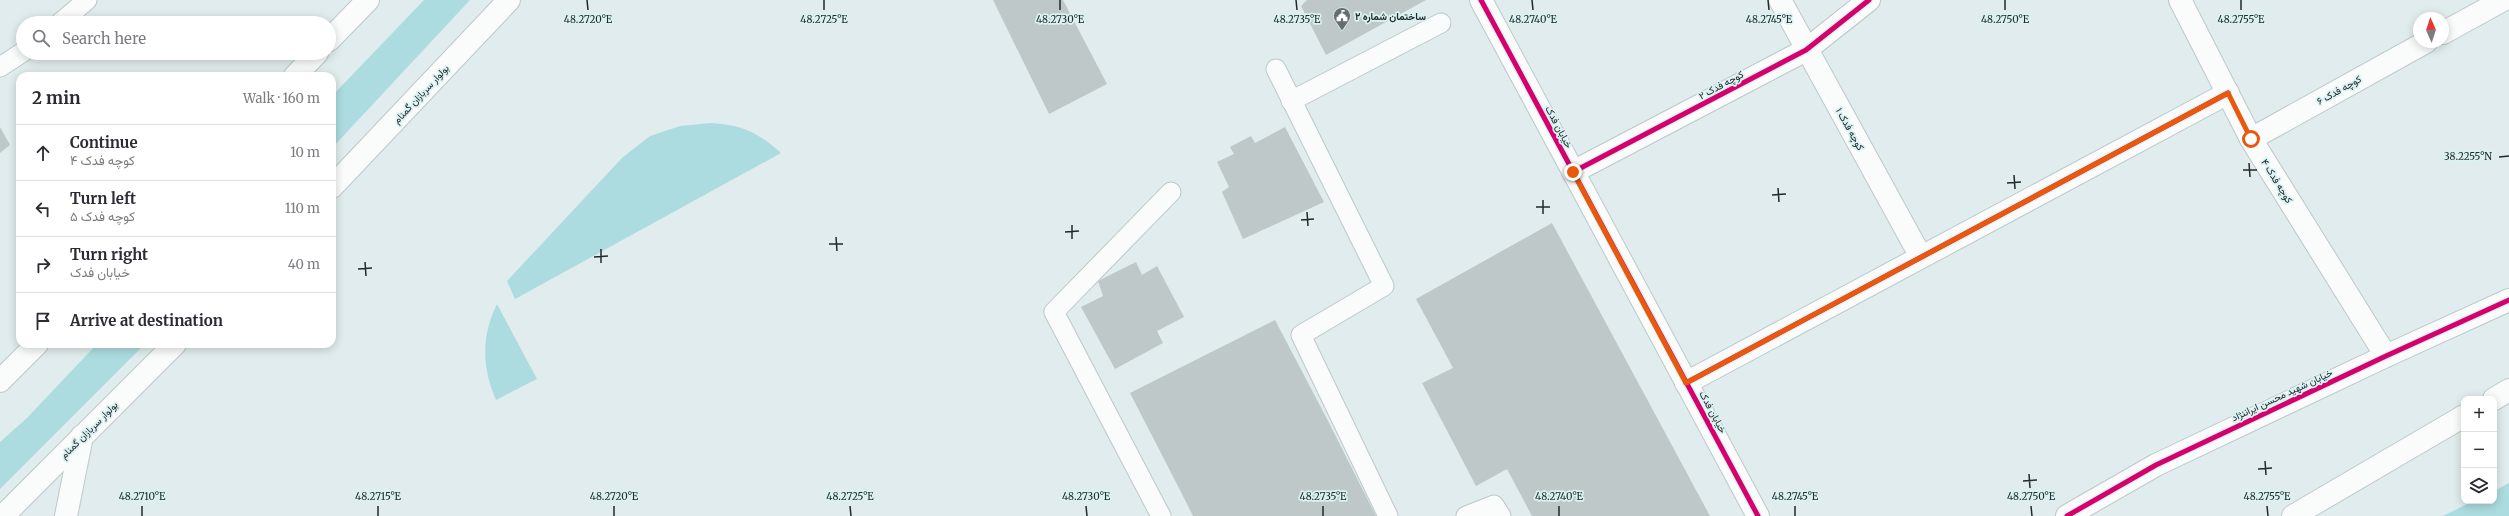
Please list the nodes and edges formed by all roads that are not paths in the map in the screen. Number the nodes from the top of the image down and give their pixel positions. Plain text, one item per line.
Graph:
1 (87, 0) edge
2 (368, 0) edge
3 (509, 0) edge
4 (1481, 0) edge
5 (1780, 0) edge
6 (1869, 0) edge
7 (2502, 0) edge
8 (2185, 2) edge
9 (68, 16) edge
10 (1441, 23) dead end
11 (2449, 30) edge
12 (336, 33) edge
13 (2415, 48) edge
14 (1806, 50) junction
15 (16, 57) edge
16 (310, 60) edge
17 (0, 67) edge
18 (1276, 69) dead end
19 (299, 72) edge
20 (2228, 93) junction
21 (1291, 101) junction
22 (2251, 139) junction
23 (1573, 172) junction
24 (336, 183) edge
25 (1171, 192) dead end
26 (1921, 257) junction
27 (2509, 300) edge
28 (33, 348) edge
29 (171, 348) edge
30 (2386, 356) junction
31 (2, 378) edge
32 (1686, 383) junction
33 (2509, 390) edge
34 (2497, 397) edge
35 (2461, 418) edge
36 (82, 436) junction
37 (3, 516) edge
38 (66, 516) edge
39 (1161, 516) edge
40 (1388, 516) edge
41 (1466, 516) edge
42 (1501, 516) edge
43 (1758, 516) edge
44 (2067, 516) edge
45 (2293, 516) edge

1 - 9 lane
2 - 12 main road
3 - 24 main road, بولوار سربازان گمنام
4 - 23 main road, خیابان فدک
5 - 14 main road, کوچه فدک ۱
6 - 14 main road, کوچه فدک ۲
7 - 11 main road
8 - 20 main road, کوچه فدک ۴
10 - 21 lane
13 - 22 main road, کوچه فدک ۶
14 - 23 main road, کوچه فدک ۲
14 - 26 main road, کوچه فدک ۱
15 - 17 lane
16 - 19 main road
18 - 21 lane
20 - 22 main road, کوچه فدک ۴
20 - 26 main road
21 - 40 lane
22 - 30 main road, کوچه فدک ۴
23 - 32 main road, خیابان فدک
25 - 39 lane
26 - 32 main road
27 - 30 main road, خیابان شهید محسن ایراننژاد
28 - 31 main road
29 - 36 main road, بولوار سربازان گمنام
30 - 44 main road, خیابان شهید محسن ایراننژاد
32 - 43 main road, خیابان فدک
33 - 34 main road
35 - 45 main road
36 - 37 main road, بولوار سربازان گمنام
36 - 38 main road
41 - 42 lane

